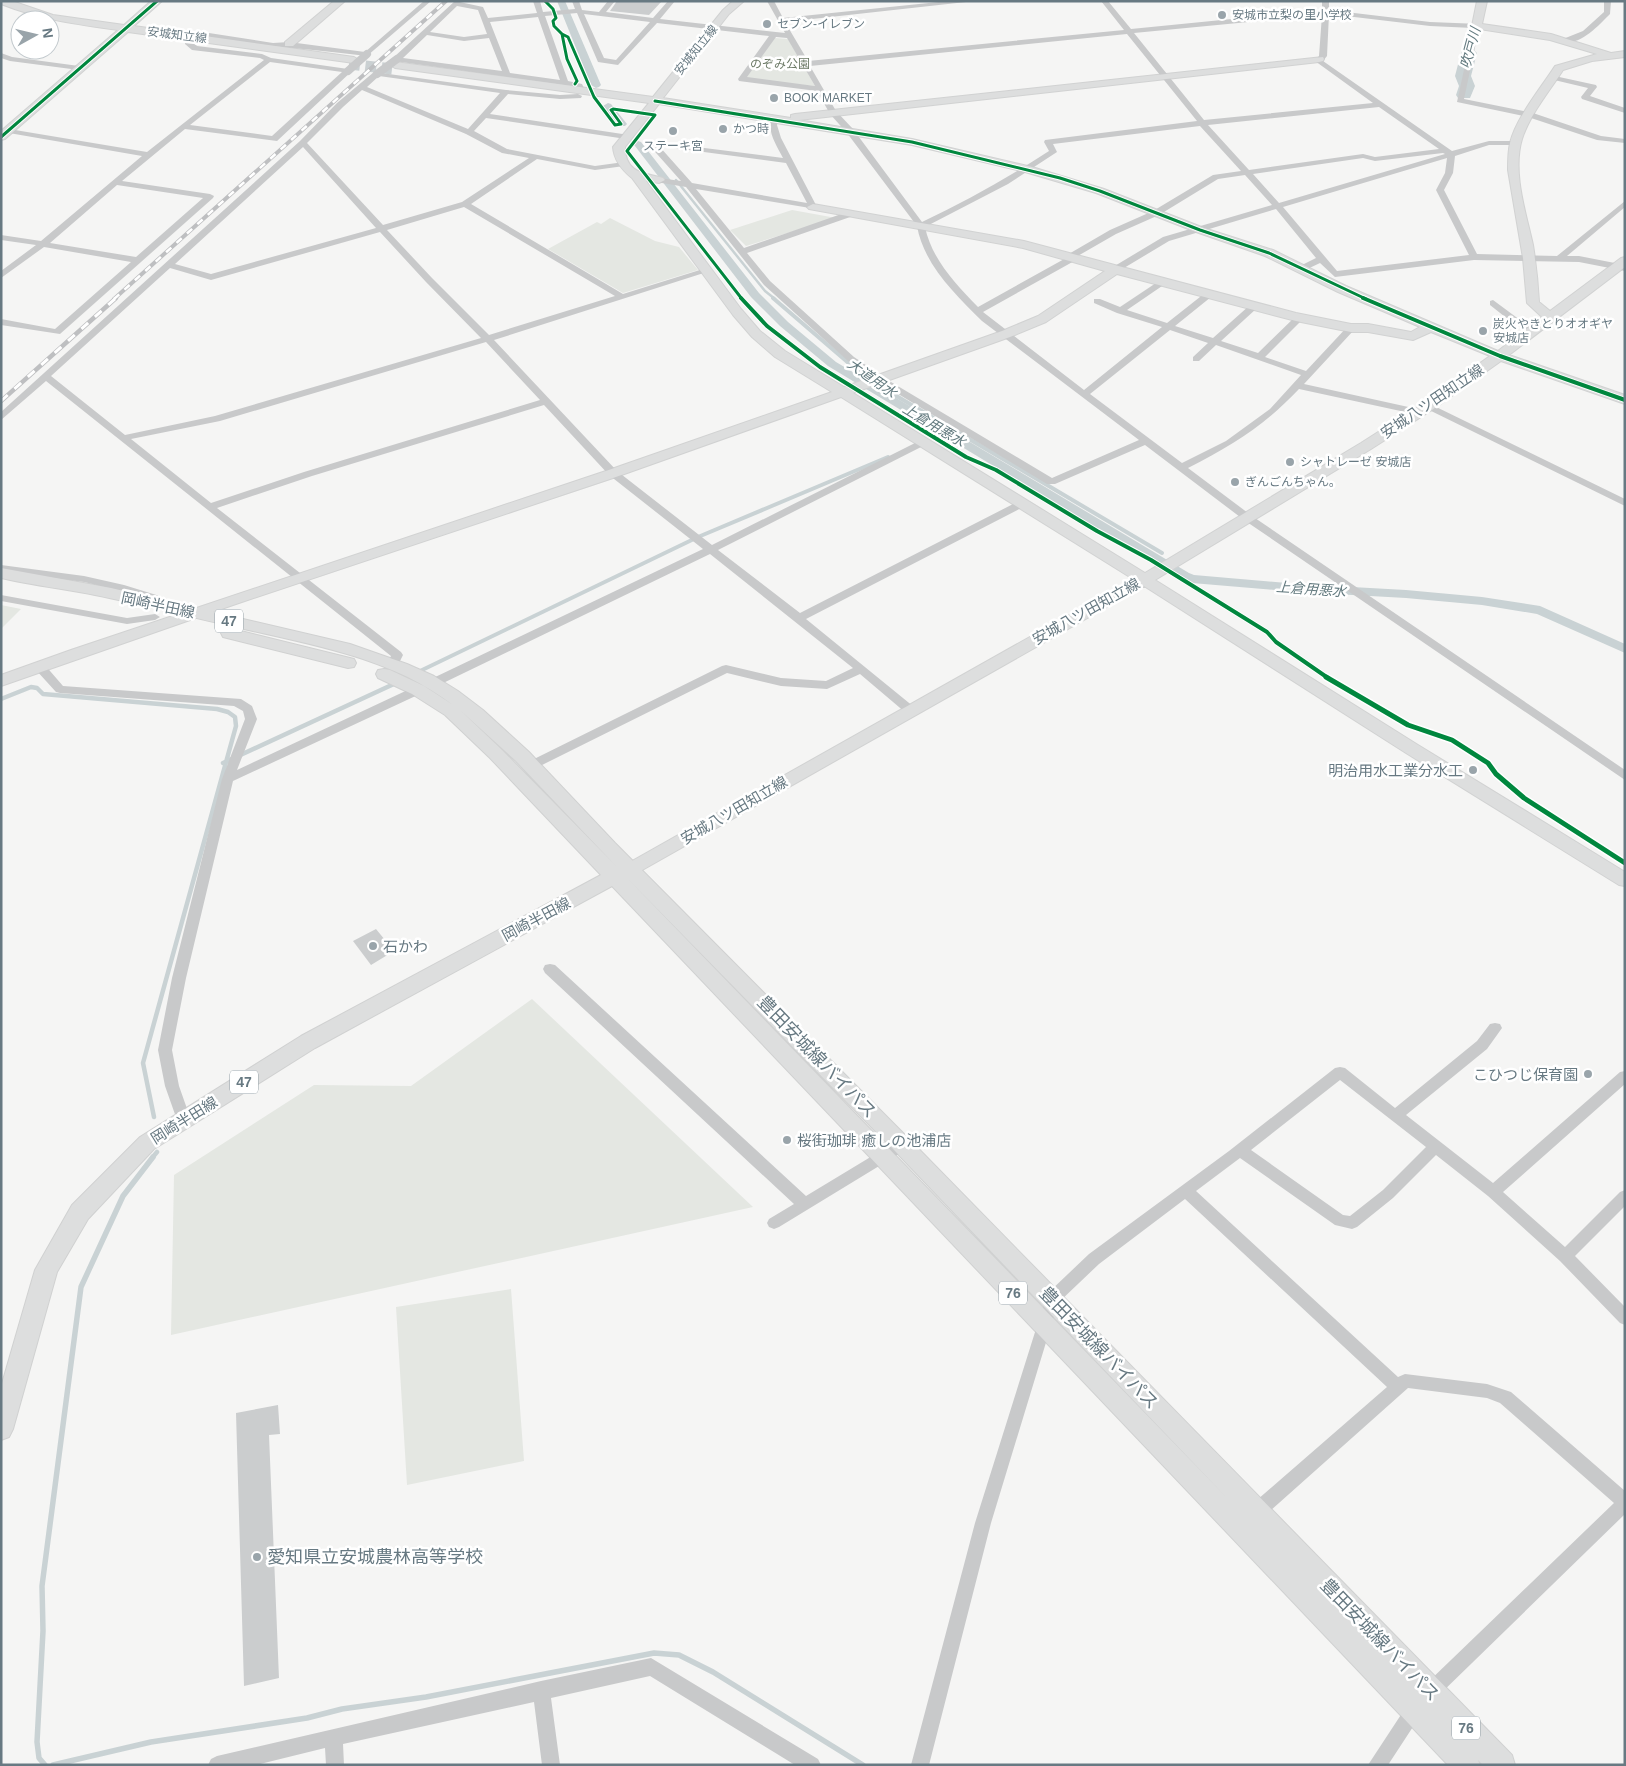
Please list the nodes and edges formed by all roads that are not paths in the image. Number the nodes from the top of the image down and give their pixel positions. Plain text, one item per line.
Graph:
1 (3, 1) edge
2 (157, 1) edge
3 (340, 1) edge
4 (428, 1) edge
5 (536, 1) edge
6 (574, 1) edge
7 (612, 1) edge
8 (672, 1) edge
9 (740, 1) edge
10 (770, 1) edge
11 (972, 1) edge
12 (1104, 1) edge
13 (1326, 1) edge
14 (1482, 1) edge
15 (1607, 1) edge
16 (458, 3) edge
17 (577, 11) junction
18 (1326, 12) junction
19 (602, 13) junction
20 (541, 14) junction
21 (486, 20) junction
22 (781, 20) junction
23 (653, 22) junction
24 (60, 26) edge
25 (1477, 26) junction
26 (713, 28) junction
27 (124, 31) junction
28 (1129, 31) junction
29 (426, 33) junction
30 (773, 35) junction
31 (491, 36) junction
32 (790, 36) junction
33 (191, 40) junction
34 (1566, 41) junction
35 (289, 44) junction
36 (367, 54) junction
37 (1625, 54) edge
38 (1, 55) edge
39 (1612, 56) junction
40 (1319, 59) junction
41 (269, 60) junction
42 (1625, 60) edge
43 (394, 64) junction
44 (805, 64) junction
45 (350, 65) junction
46 (79, 68) junction
47 (506, 73) junction
48 (377, 74) junction
49 (1164, 76) junction
50 (1553, 78) junction
51 (565, 83) junction
52 (361, 87) junction
53 (820, 89) junction
54 (506, 92) junction
55 (579, 93) junction
56 (655, 101) junction
57 (1381, 104) junction
58 (1625, 111) edge
59 (833, 112) junction
60 (1530, 115) junction
61 (485, 116) junction
62 (774, 119) junction
63 (1202, 122) junction
64 (183, 126) junction
65 (850, 131) junction
66 (469, 132) junction
67 (4, 133) edge
68 (626, 137) junction
69 (1625, 142) edge
70 (303, 143) junction
71 (1515, 144) junction
72 (1448, 152) junction
73 (149, 155) junction
74 (534, 158) junction
75 (790, 161) junction
76 (624, 164) junction
77 (1028, 169) junction
78 (1248, 172) junction
79 (636, 176) junction
80 (659, 180) joint
81 (116, 183) junction
82 (688, 184) junction
83 (1625, 203) edge
84 (465, 204) junction
85 (1277, 205) junction
86 (813, 207) junction
87 (1156, 212) junction
88 (850, 214) junction
89 (921, 226) junction
90 (384, 228) junction
91 (1200, 230) junction
92 (1, 237) edge
93 (43, 244) junction
94 (741, 252) junction
95 (1072, 257) junction
96 (1474, 257) junction
97 (1529, 258) junction
98 (1560, 258) junction
99 (1321, 259) junction
100 (136, 260) junction
101 (170, 265) junction
102 (1622, 265) edge
103 (1116, 269) junction
104 (1301, 269) junction
105 (706, 270) junction
106 (1, 275) edge
107 (1162, 282) junction
108 (1208, 295) junction
109 (621, 296) junction
110 (1097, 301) dead end
111 (1493, 303) dead end
112 (1253, 306) junction
113 (1120, 311) junction
114 (978, 312) junction
115 (1300, 317) junction
116 (1550, 317) junction
117 (1, 322) edge
118 (1169, 326) junction
119 (1352, 328) junction
120 (1430, 328) junction
121 (1534, 330) junction
122 (1006, 334) junction
123 (487, 338) junction
124 (1215, 342) junction
125 (1500, 356) junction
126 (1260, 357) junction
127 (1196, 359) dead end
128 (1307, 374) junction
129 (45, 376) junction
130 (878, 379) junction
131 (1296, 385) junction
132 (847, 390) junction
133 (1085, 394) junction
134 (1625, 400) edge
135 (546, 401) junction
136 (1423, 409) junction
137 (1, 416) edge
138 (123, 438) junction
139 (1146, 441) junction
140 (922, 442) junction
141 (1181, 468) junction
142 (613, 473) junction
143 (1023, 503) junction
144 (1625, 503) edge
145 (209, 507) junction
146 (1248, 518) junction
147 (711, 550) junction
148 (1, 568) edge
149 (300, 579) junction
150 (1143, 579) junction
151 (6, 583) edge
152 (194, 612) junction
153 (165, 615) junction
154 (799, 618) junction
155 (393, 664) junction
156 (40, 667) junction
157 (861, 669) junction
158 (1, 681) edge
159 (426, 687) junction
160 (910, 710) junction
161 (532, 765) junction
162 (1625, 776) edge
163 (228, 779) junction
164 (622, 873) junction
165 (1625, 880) edge
166 (550, 969) dead end
167 (1495, 1028) dead end
168 (1625, 1076) edge
169 (1395, 1116) junction
170 (184, 1120) junction
171 (902, 1144) junction
172 (1435, 1147) junction
173 (1240, 1150) junction
174 (881, 1157) junction
175 (1186, 1191) junction
176 (1493, 1192) junction
177 (1625, 1196) edge
178 (804, 1204) junction
179 (774, 1222) dead end
180 (1565, 1256) junction
181 (1052, 1299) junction
182 (1625, 1318) edge
183 (1045, 1326) junction
184 (1398, 1387) junction
185 (1, 1429) edge
186 (1625, 1502) edge
187 (1256, 1512) junction
188 (540, 1690) junction
189 (1422, 1700) junction
190 (334, 1737) junction
191 (217, 1765) edge
192 (335, 1765) edge
193 (551, 1765) edge
194 (812, 1765) edge
195 (920, 1765) edge
196 (1377, 1765) edge
197 (1467, 1765) edge
198 (1502, 1765) edge

1 - 27 street, 安城知立線
2 - 27 street
3 - 35 street
4 - 36 street
5 - 20 street
6 - 17 street
7 - 19 street
8 - 23 street
9 - 26 street, 安城知立線
10 - 22 street
11 - 22 street
12 - 28 street
13 - 18 street
14 - 25 street
15 - 34 street
16 - 21 street
16 - 29 street
17 - 19 street
17 - 20 street
17 - 23 street
18 - 25 street
18 - 28 street
18 - 40 street
19 - 23 street
20 - 21 street
20 - 51 street
21 - 31 street
22 - 32 street
23 - 26 street
24 - 27 street, 安城知立線
25 - 34 street
25 - 60 street
26 - 30 street
26 - 56 street, 安城知立線
27 - 33 street, 安城知立線
27 - 46 street
28 - 44 street
28 - 49 street
29 - 31 street
29 - 43 street
30 - 32 street
30 - 53 street
31 - 47 street
32 - 44 street
33 - 35 street
33 - 41 street
33 - 45 street, 安城知立線
34 - 39 street
35 - 36 street
36 - 45 street, bridge
37 - 39 street
38 - 46 street
39 - 42 street
39 - 50 street
40 - 49 street
40 - 57 street
41 - 45 street
41 - 64 street
43 - 47 street
43 - 48 street, bridge
43 - 55 street
44 - 53 street
45 - 64 street
46 - 67 street
47 - 51 street
48 - 52 street
48 - 54 street
49 - 59 street
49 - 63 street
50 - 58 street
50 - 60 street
51 - 55 street
52 - 66 street
52 - 70 street
53 - 59 street
54 - 55 street
54 - 61 street
55 - 56 street
56 - 62 street
56 - 68 street, 安城知立線
57 - 63 street
57 - 72 street
59 - 62 street
59 - 65 street
60 - 69 street
60 - 71 street
61 - 66 street
61 - 68 street
62 - 65 street
62 - 75 street
63 - 77 street
63 - 78 street
64 - 73 street
65 - 77 street
65 - 89 street
66 - 74 street
67 - 73 street
68 - 76 street
70 - 90 street
70 - 101 street
71 - 72 street
71 - 97 street
72 - 78 street
72 - 85 street
72 - 96 street
73 - 81 street
74 - 76 street
74 - 84 street
75 - 82 street
75 - 86 street
76 - 79 street
77 - 87 street
77 - 89 street
78 - 85 street
78 - 87 street
79 - 80 street
79 - 105 street
80 - 82 street
81 - 93 street
81 - 100 street
82 - 86 street
82 - 94 street
83 - 98 street
84 - 90 street
84 - 109 street
85 - 91 street
85 - 99 street
86 - 88 street
87 - 91 street
87 - 95 street
88 - 89 street
88 - 94 street
89 - 95 street
89 - 114 street
90 - 101 street
90 - 123 street
91 - 103 street
91 - 104 street
92 - 93 street
93 - 100 street
93 - 106 street
94 - 130 street
95 - 103 street
95 - 114 street
96 - 97 street
96 - 99 street
97 - 98 street
97 - 116 street
98 - 102 street
99 - 104 street
100 - 117 street
101 - 129 street
102 - 116 street, 安城八ツ田知立線
103 - 107 street
103 - 122 street
104 - 120 street
105 - 109 street
105 - 132 street
107 - 108 street
107 - 113 street
108 - 112 street
108 - 118 street
109 - 123 street
110 - 113 street
111 - 121 street
112 - 115 street
112 - 124 street
113 - 118 street
114 - 122 street
115 - 119 street
115 - 126 street
116 - 121 street, 安城八ツ田知立線
118 - 124 street
118 - 133 street
119 - 120 street
119 - 128 street
120 - 125 street
121 - 125 street, 安城八ツ田知立線
122 - 130 street
122 - 133 street
123 - 135 street
123 - 138 street
124 - 126 street
124 - 127 street
125 - 134 street
125 - 136 street, 安城八ツ田知立線
126 - 128 street
128 - 131 street
129 - 137 street
129 - 138 street
130 - 132 street
130 - 139 street
131 - 136 street
131 - 141 street
132 - 140 street
132 - 142 street
133 - 139 street
135 - 142 street
135 - 145 street
136 - 144 street
136 - 146 street, 安城八ツ田知立線
138 - 145 street
139 - 141 street
140 - 143 street
140 - 147 street
141 - 146 street
142 - 147 street
142 - 149 street
143 - 150 street
143 - 154 street
145 - 149 street
146 - 150 street, 安城八ツ田知立線
146 - 162 street
147 - 154 street
147 - 159 street
148 - 153 street
149 - 152 street
149 - 155 street
150 - 160 street, 安城八ツ田知立線
150 - 165 street
151 - 153 main road, 岡崎半田線 / 47
152 - 153 main road, 岡崎半田線 / 47
152 - 155 main road, 岡崎半田線 / 47
153 - 156 street
153 - 159 main road, 岡崎半田線 / 47
154 - 157 street
155 - 159 main road, 岡崎半田線 / 47
156 - 158 street
156 - 163 street
157 - 160 street
157 - 161 street
159 - 161 main road, 岡崎半田線 / 47
159 - 163 street
159 - 164 main road, 岡崎半田線 / 47
160 - 164 street, 安城八ツ田知立線
161 - 164 main road, 岡崎半田線 / 47
163 - 170 street
164 - 170 main road, 岡崎半田線 / 47
164 - 171 main road, 豊田安城線バイパス / 76
164 - 174 main road, 豊田安城線バイパス / 76
166 - 178 street
167 - 169 street
168 - 176 street
169 - 172 street
169 - 173 street
170 - 185 main road, 岡崎半田線 / 47
171 - 174 street
171 - 181 main road, 豊田安城線バイパス / 76
172 - 173 street
172 - 176 street
173 - 175 street
174 - 178 street
174 - 183 main road, 豊田安城線バイパス / 76
175 - 181 street
175 - 184 street
176 - 180 street
177 - 180 street
178 - 179 street
180 - 182 street
181 - 183 street
181 - 187 main road, 豊田安城線バイパス / 76
183 - 189 main road, 豊田安城線バイパス / 76
183 - 195 street
184 - 186 street
184 - 187 street
186 - 189 street
187 - 189 main road, 豊田安城線バイパス / 76
188 - 190 street
188 - 193 street
188 - 194 street
189 - 196 street
189 - 197 main road, 豊田安城線バイパス / 76
189 - 198 main road, 豊田安城線バイパス / 76
190 - 191 street
190 - 192 street

